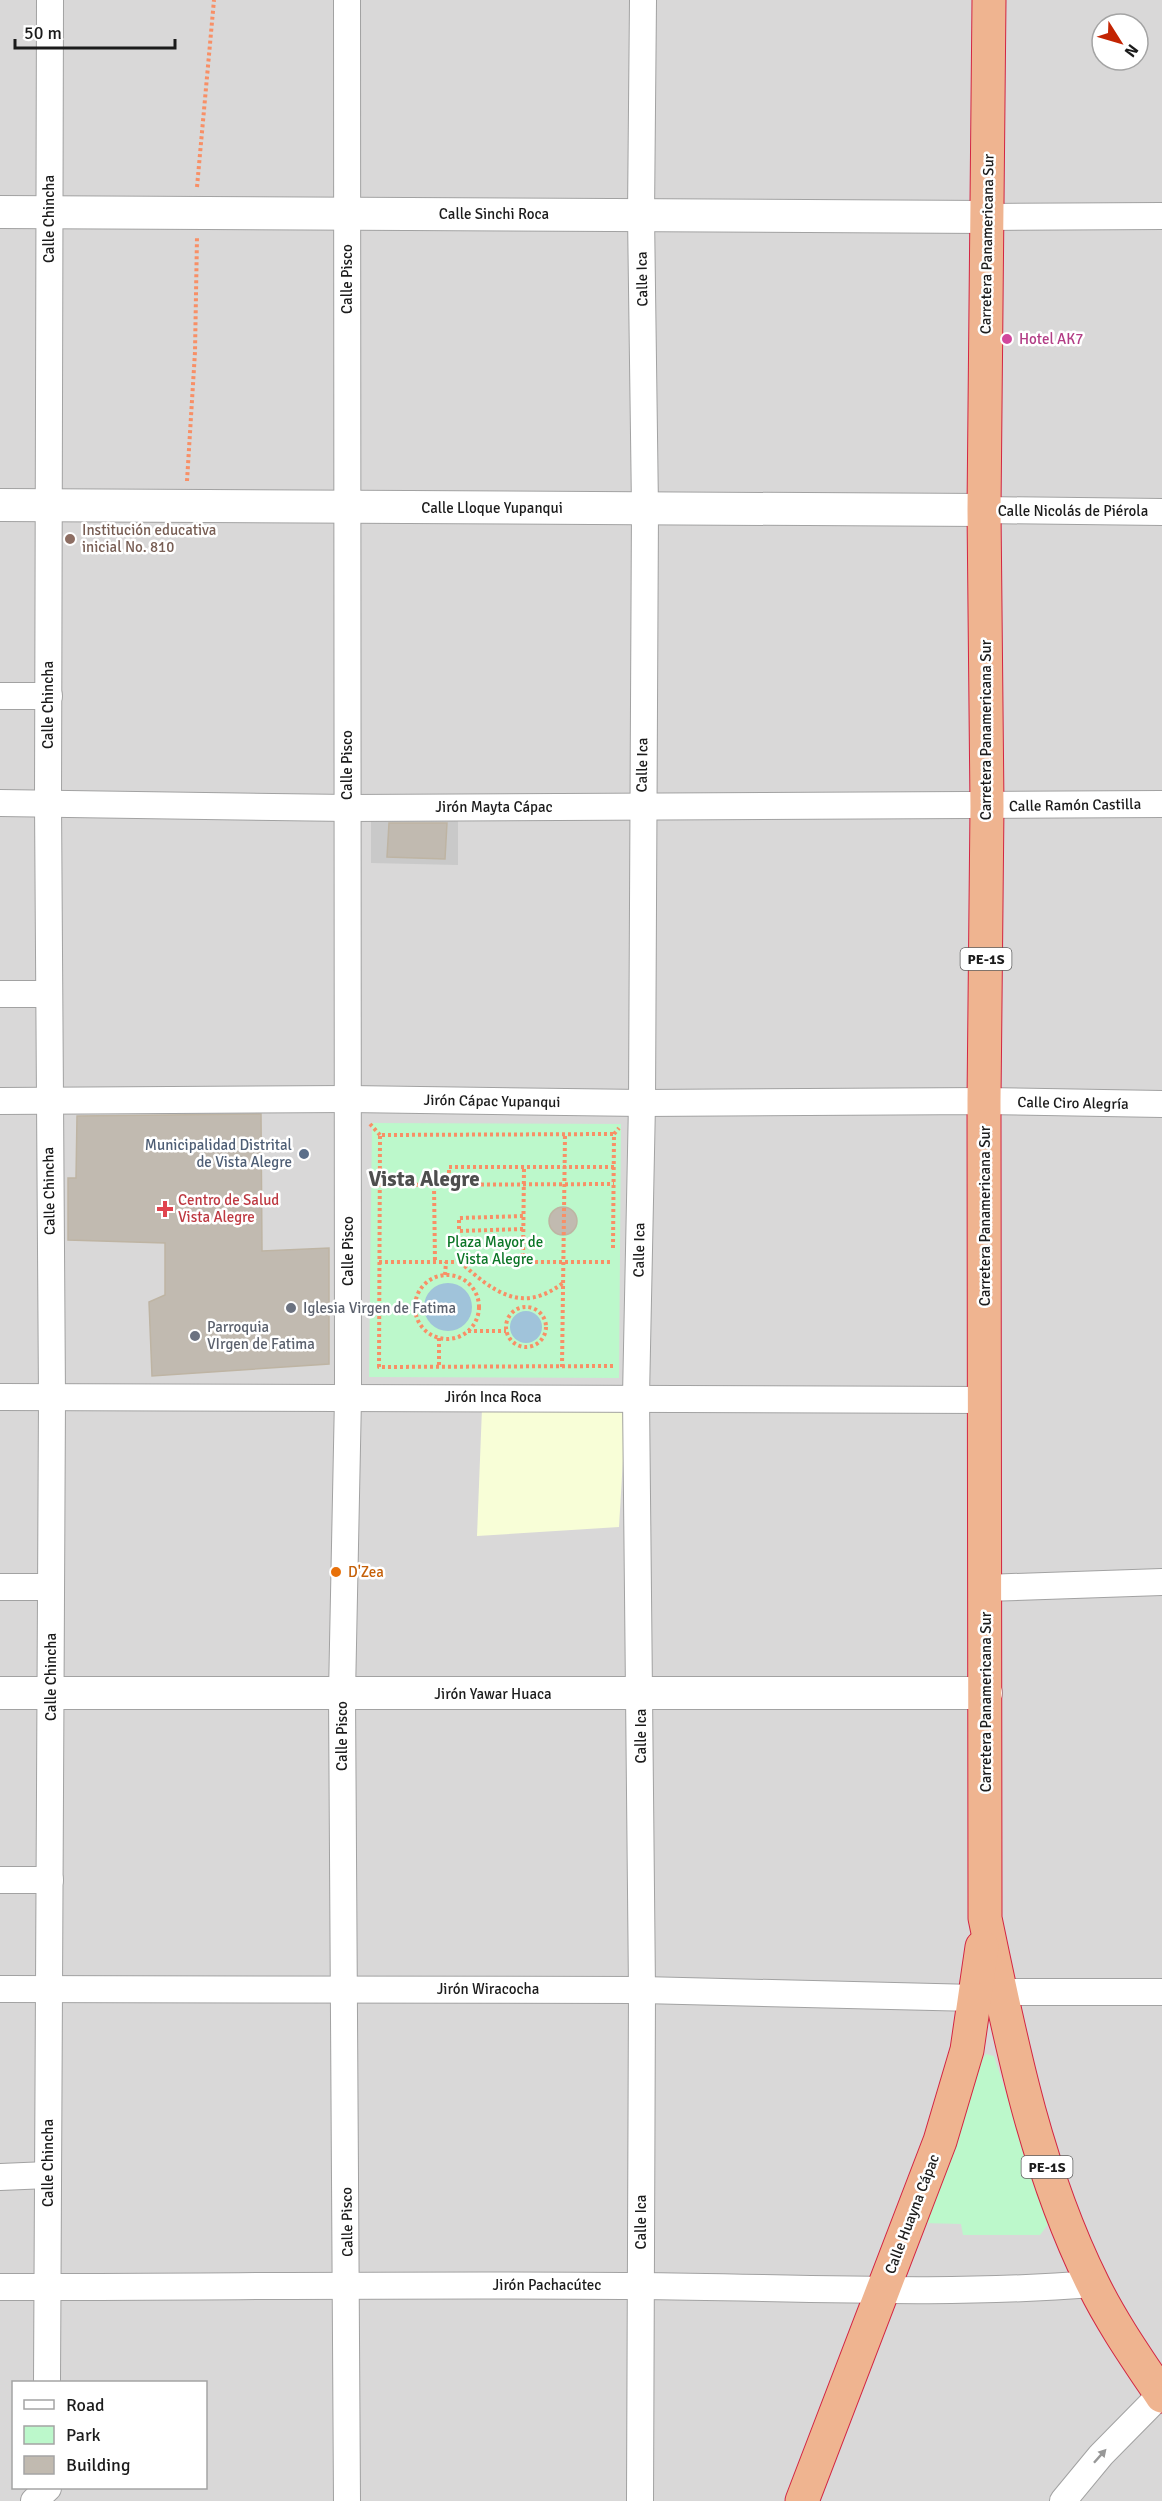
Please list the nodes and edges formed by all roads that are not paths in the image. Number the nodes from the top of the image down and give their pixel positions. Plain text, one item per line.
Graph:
1 (50, 0) edge
2 (347, 0) edge
3 (643, 0) edge
4 (989, 0) edge
5 (0, 212) edge
6 (49, 213) junction
7 (347, 213) junction
8 (641, 215) junction
9 (1162, 216) edge
10 (988, 217) junction
11 (50, 504) junction
12 (0, 505) edge
13 (346, 508) junction
14 (645, 508) junction
15 (984, 510) junction
16 (1162, 512) edge
17 (0, 696) edge
18 (48, 696) junction
19 (0, 803) edge
20 (48, 803) junction
21 (1162, 804) edge
22 (642, 806) junction
23 (987, 806) junction
24 (348, 808) junction
25 (0, 994) edge
26 (48, 994) junction
27 (349, 1099) junction
28 (0, 1101) edge
29 (984, 1101) junction
30 (48, 1102) junction
31 (642, 1103) junction
32 (1162, 1104) edge
33 (0, 1397) edge
34 (348, 1397) junction
35 (636, 1397) junction
36 (52, 1398) junction
37 (985, 1400) junction
38 (1162, 1582) edge
39 (0, 1587) edge
40 (51, 1587) junction
41 (985, 1588) junction
42 (51, 1692) junction
43 (0, 1693) edge
44 (986, 1693) junction
45 (342, 1694) junction
46 (641, 1694) junction
47 (0, 1880) edge
48 (50, 1880) junction
49 (985, 1918) joint
50 (343, 1988) junction
51 (0, 1989) edge
52 (50, 1990) junction
53 (642, 1990) junction
54 (1162, 1992) edge
55 (988, 1995) junction
56 (48, 2175) junction
57 (0, 2177) edge
58 (1093, 2283) junction
59 (348, 2284) junction
60 (641, 2286) junction
61 (0, 2287) edge
62 (47, 2287) junction
63 (882, 2290) junction
64 (47, 2381) edge
65 (1161, 2395) edge
66 (47, 2489) edge
67 (34, 2501) edge
68 (347, 2501) edge
69 (640, 2501) edge
70 (802, 2501) edge
71 (1063, 2501) edge

1 - 6 street, Calle Chincha
2 - 7 street, Calle Pisco
3 - 8 street, Calle Ica
4 - 10 highway, Carretera Panamericana Sur / PE-1S
5 - 6 street, Calle Sinchi Roca
6 - 7 street, Calle Sinchi Roca
6 - 11 street, Calle Chincha
7 - 8 street, Calle Sinchi Roca
7 - 13 street, Calle Pisco
8 - 10 street, Calle Sinchi Roca
8 - 14 street, Calle Ica
9 - 10 street
10 - 15 highway, Carretera Panamericana Sur / PE-1S
11 - 12 street, Calle Lloque Yupanqui
11 - 13 street, Calle Lloque Yupanqui
11 - 18 street, Calle Chincha
13 - 14 street, Calle Lloque Yupanqui
13 - 24 street, Calle Pisco
14 - 15 street, Calle Lloque Yupanqui
14 - 22 street, Calle Ica
15 - 16 street, Calle Nicolás de Piérola
15 - 23 highway, Carretera Panamericana Sur / PE-1S
17 - 18 street
18 - 20 street, Calle Chincha
19 - 20 street, Jirón Mayta Cápac
20 - 24 street, Jirón Mayta Cápac
20 - 26 street, Calle Chincha
21 - 23 street, Calle Ramón Castilla
22 - 23 street, Jirón Mayta Cápac
22 - 24 street, Jirón Mayta Cápac
22 - 31 street, Calle Ica
23 - 29 highway, Carretera Panamericana Sur / PE-1S
24 - 27 street, Calle Pisco
25 - 26 street
26 - 30 street, Calle Chincha
27 - 30 street, Jirón Cápac Yupanqui
27 - 31 street, Jirón Cápac Yupanqui
27 - 34 street, Calle Pisco
28 - 30 street, Jirón Cápac Yupanqui
29 - 31 street, Jirón Cápac Yupanqui
29 - 32 street, Calle Ciro Alegría
29 - 37 highway, Carretera Panamericana Sur / PE-1S
30 - 36 street, Calle Chincha
31 - 35 street, Calle Ica
33 - 36 street, Jirón Inca Roca
34 - 35 street, Jirón Inca Roca
34 - 36 street, Jirón Inca Roca
34 - 45 street, Calle Pisco
35 - 37 street, Jirón Inca Roca
35 - 46 street, Calle Ica
36 - 40 street, Calle Chincha
37 - 41 highway, Carretera Panamericana Sur / PE-1S
38 - 41 street
39 - 40 street
40 - 42 street, Calle Chincha
41 - 44 highway, Carretera Panamericana Sur / PE-1S
42 - 43 street, Jirón Yawar Huaca
42 - 45 street, Jirón Yawar Huaca
42 - 48 street, Calle Chincha
44 - 46 street, Jirón Yawar Huaca
44 - 49 highway, Carretera Panamericana Sur / PE-1S
45 - 46 street, Jirón Yawar Huaca
45 - 50 street, Calle Pisco
46 - 53 street, Calle Ica
47 - 48 street
48 - 52 street, Calle Chincha
49 - 55 highway, Calle Huayna Cápac
50 - 52 street, Jirón Wiracocha
50 - 53 street, Jirón Wiracocha
50 - 59 street, Calle Pisco
51 - 52 street, Jirón Wiracocha
52 - 56 street, Calle Chincha
53 - 55 street, Jirón Wiracocha
53 - 60 street, Calle Ica
54 - 55 street, Jirón Wiracocha
55 - 58 highway, PE-1S
55 - 63 highway, Calle Huayna Cápac
56 - 57 street
56 - 62 street, Calle Chincha
58 - 63 street, Jirón Pachacútec
58 - 65 highway, PE-1S
59 - 60 street, Jirón Pachacútec
59 - 62 street, Jirón Pachacútec
59 - 68 street, Calle Pisco
60 - 63 street, Jirón Pachacútec
60 - 69 street, Calle Ica
61 - 62 street, Jirón Pachacútec
62 - 64 street, Calle Chincha
63 - 70 highway, Calle Huayna Cápac
71 -> 65 street
66 - 67 street

